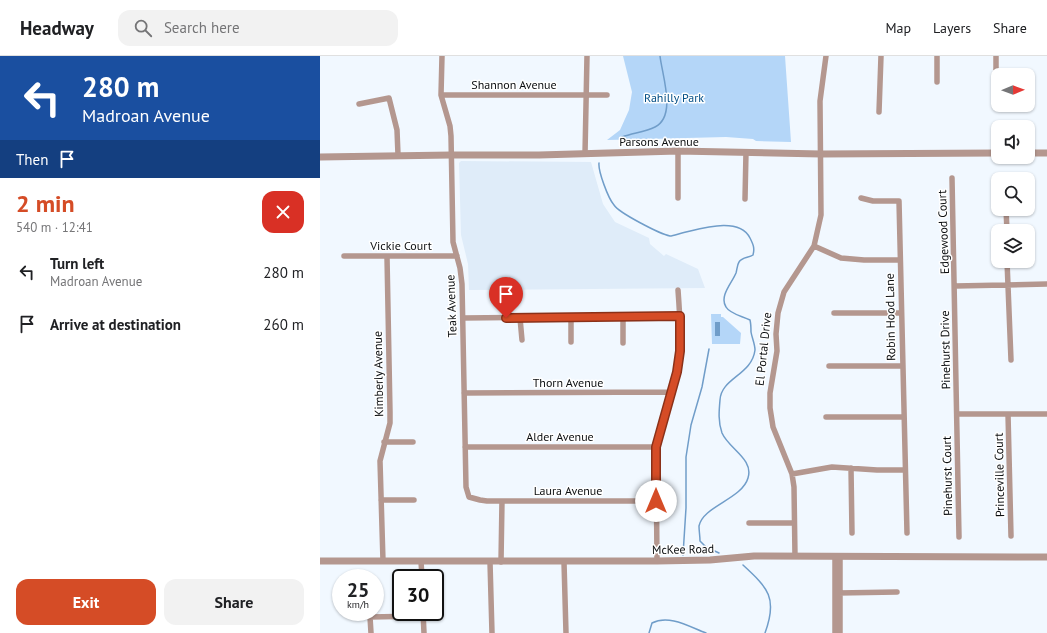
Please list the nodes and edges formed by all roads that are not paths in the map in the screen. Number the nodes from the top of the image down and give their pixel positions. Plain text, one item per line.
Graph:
1 (442, 56) edge
2 (587, 56) edge
3 (826, 56) edge
4 (881, 56) edge
5 (936, 56) edge
6 (996, 56) edge
7 (996, 68) edge
8 (937, 82) dead end
9 (586, 94) junction
10 (441, 95) junction
11 (607, 95) dead end
12 (359, 104) dead end
13 (879, 112) dead end
14 (678, 151) junction
15 (746, 152) junction
16 (991, 153) edge
17 (1035, 153) edge
18 (1047, 153) edge
19 (451, 154) junction
20 (585, 154) junction
21 (821, 154) junction
22 (398, 155) junction
23 (320, 157) edge
24 (952, 178) dead end
25 (678, 198) dead end
26 (861, 198) dead end
27 (745, 199) dead end
28 (814, 246) junction
29 (344, 256) dead end
30 (387, 256) junction
31 (457, 256) junction
32 (900, 260) junction
33 (1007, 268) edge
34 (1008, 284) junction
35 (1047, 284) edge
36 (955, 286) junction
37 (678, 290) dead end
38 (834, 313) dead end
39 (902, 313) junction
40 (680, 316) junction
41 (462, 318) junction
42 (520, 318) junction
43 (571, 318) junction
44 (623, 318) junction
45 (522, 340) dead end
46 (571, 342) dead end
47 (623, 343) dead end
48 (1011, 360) dead end
49 (829, 366) dead end
50 (902, 366) junction
51 (672, 392) junction
52 (464, 393) junction
53 (957, 414) junction
54 (1008, 414) junction
55 (1047, 414) edge
56 (826, 417) dead end
57 (903, 417) junction
58 (384, 442) junction
59 (413, 442) dead end
60 (465, 447) junction
61 (656, 447) junction
62 (851, 468) junction
63 (904, 470) junction
64 (792, 474) junction
65 (381, 500) junction
66 (414, 500) dead end
67 (480, 500) joint
68 (502, 501) junction
69 (656, 501) junction
70 (749, 523) dead end
71 (794, 523) junction
72 (907, 533) dead end
73 (852, 534) dead end
74 (1011, 536) dead end
75 (959, 537) dead end
76 (795, 556) junction
77 (837, 556) junction
78 (1047, 557) edge
79 (320, 561) edge
80 (383, 561) junction
81 (657, 561) junction
82 (421, 562) junction
83 (490, 562) junction
84 (501, 562) junction
85 (564, 562) junction
86 (421, 569) edge
87 (897, 592) dead end
88 (837, 593) junction
89 (392, 616) edge
90 (423, 621) edge
91 (371, 633) edge
92 (424, 633) edge
93 (492, 633) edge
94 (566, 633) edge
95 (835, 633) edge
96 (840, 633) edge

1 - 10 street, Teak Avenue
2 - 9 street
3 - 21 street, El Portal Drive
4 - 13 street
5 - 8 street
6 - 7 street
9 - 10 street, Shannon Avenue
9 - 11 street, Shannon Avenue
9 - 20 street
10 - 19 street, Teak Avenue
12 - 22 street
14 - 15 street, Parsons Avenue
14 - 20 street, Parsons Avenue
14 - 25 street
15 - 21 street, Parsons Avenue
15 - 27 street
16 - 21 street, Parsons Avenue
17 - 18 street
19 - 20 street, Parsons Avenue
19 - 22 street, Parsons Avenue
19 - 31 street, Teak Avenue
21 - 28 street, El Portal Drive
22 - 23 street, Parsons Avenue
24 - 36 street, Edgewood Court
26 - 32 street, Robin Hood Lane
28 - 32 street
28 - 64 street, El Portal Drive
29 - 30 street, Vickie Court
30 - 31 street, Vickie Court
30 - 58 street, Kimberly Avenue
31 - 41 street, Teak Avenue
32 - 39 street, Robin Hood Lane
33 - 34 street
34 - 35 street
34 - 36 street
34 - 48 street
36 - 53 street, Pinehurst Drive
37 - 40 street
38 - 39 street
39 - 50 street, Robin Hood Lane
40 - 44 street
40 - 51 street
41 - 42 street
41 - 52 street, Teak Avenue
42 - 43 street
42 - 45 street
43 - 44 street
43 - 46 street
44 - 47 street
49 - 50 street
50 - 57 street, Robin Hood Lane
51 - 52 street, Thorn Avenue
51 - 61 street
52 - 60 street, Teak Avenue
53 - 54 street
53 - 75 street, Pinehurst Court
54 - 55 street
54 - 74 street, Princeville Court
56 - 57 street
57 - 63 street, Robin Hood Lane
58 - 59 street
58 - 65 street, Kimberly Avenue
60 - 61 street, Alder Avenue
60 - 67 street, Teak Avenue
61 - 69 street
62 - 63 street
62 - 64 street
62 - 73 street
63 - 72 street, Robin Hood Lane
64 - 71 street, El Portal Drive
65 - 66 street
65 - 80 street, Kimberly Avenue
67 - 68 street, Laura Avenue
68 - 69 street, Laura Avenue
68 - 84 street
69 - 81 street
70 - 71 street
71 - 76 street, El Portal Drive
76 - 77 street, McKee Road
76 - 81 street, McKee Road
77 - 78 street, McKee Road
77 - 88 street
79 - 80 street, McKee Road
80 - 82 street, McKee Road
81 - 85 street, McKee Road
82 - 83 street, McKee Road
82 - 86 street
83 - 84 street, McKee Road
83 - 93 street
84 - 85 street, McKee Road
85 - 94 street
87 - 88 street
88 - 95 street
88 - 96 street
89 - 91 street
90 - 92 street

